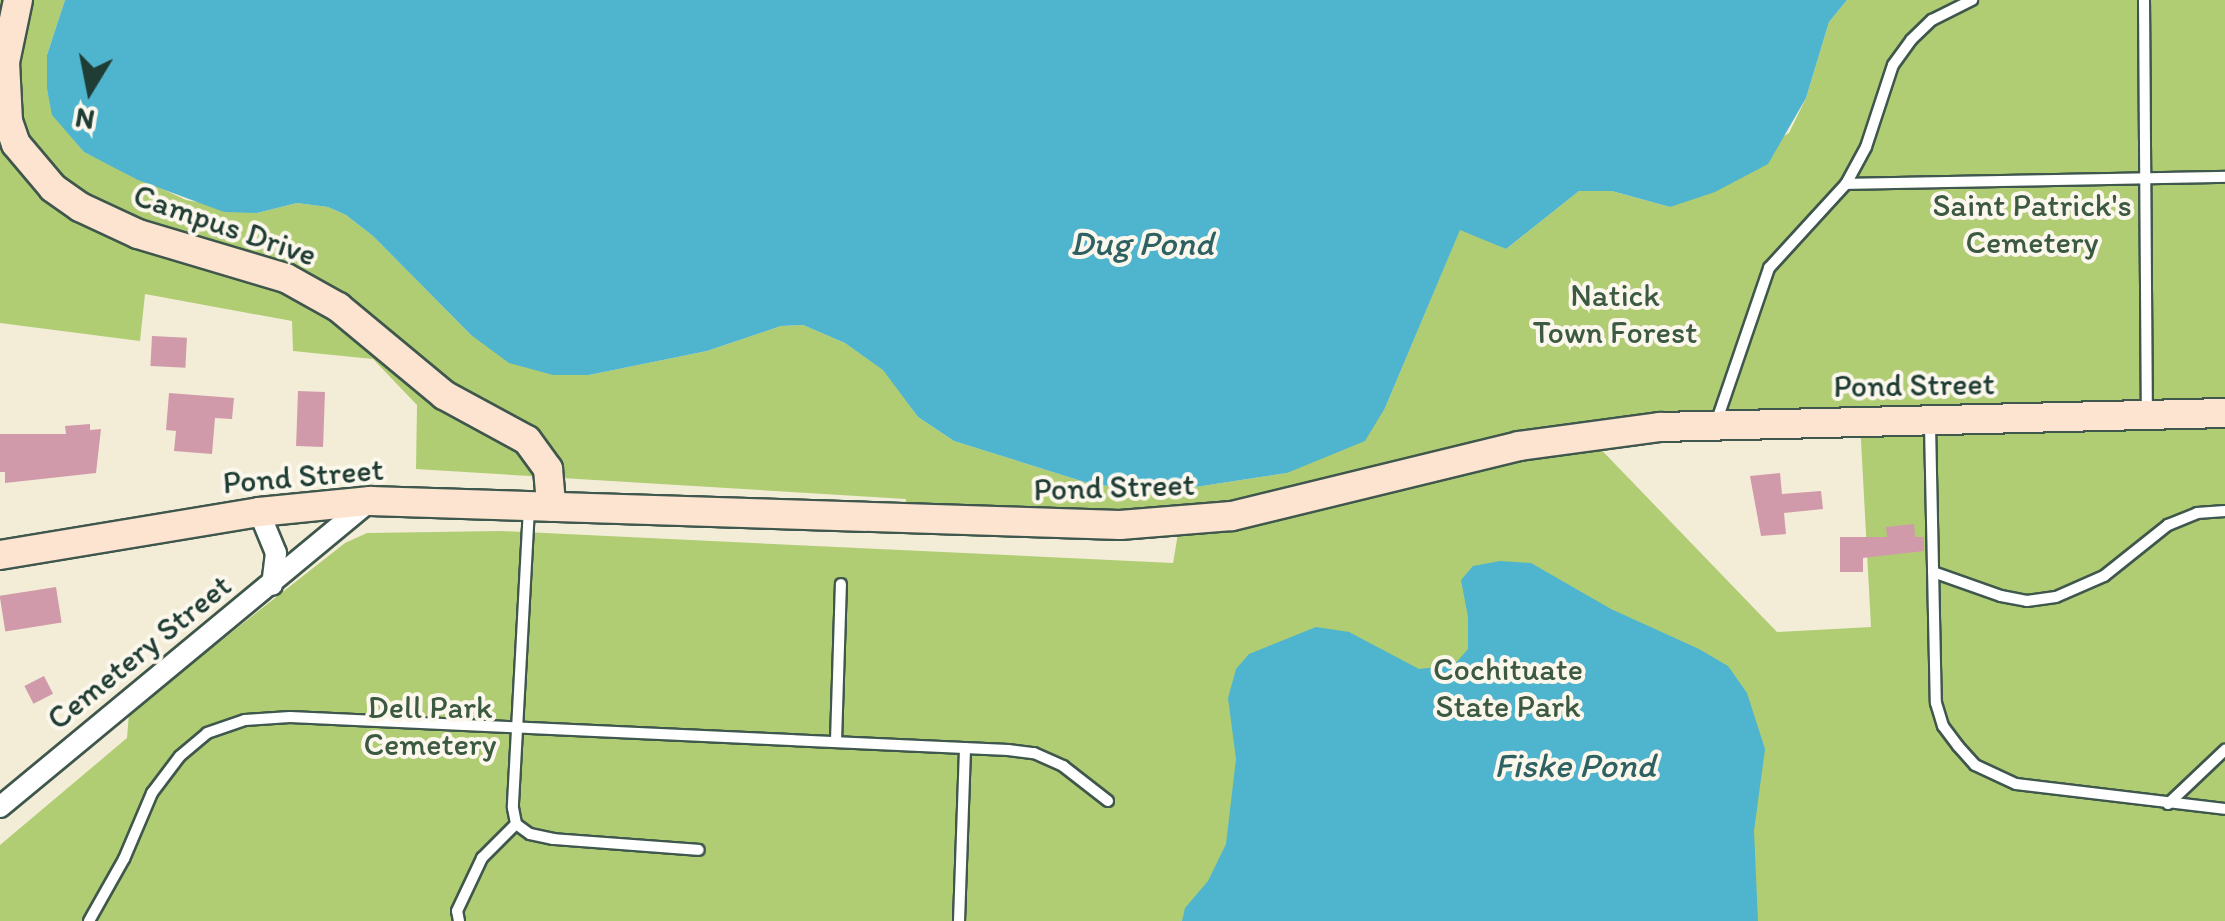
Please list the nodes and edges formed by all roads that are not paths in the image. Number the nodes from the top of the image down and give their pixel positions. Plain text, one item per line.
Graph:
1 (18, 0) edge
2 (1972, 0) edge
3 (2144, 0) edge
4 (2145, 177) junction
5 (2225, 177) edge
6 (1846, 184) junction
7 (2225, 413) edge
8 (2147, 414) junction
9 (1930, 420) junction
10 (1716, 424) junction
11 (370, 501) junction
12 (540, 507) junction
13 (2225, 511) edge
14 (259, 512) junction
15 (0, 555) edge
16 (1933, 572) junction
17 (841, 584) dead end
18 (272, 585) junction
19 (517, 728) junction
20 (836, 742) junction
21 (965, 748) junction
22 (2225, 750) edge
23 (1108, 801) dead end
24 (2168, 804) junction
25 (0, 807) edge
26 (2225, 808) edge
27 (516, 824) junction
28 (699, 850) dead end
29 (89, 921) edge
30 (459, 921) edge
31 (959, 921) edge

1 - 12 street, Campus Drive
2 - 6 lane
3 - 4 lane
4 - 5 lane
4 - 6 lane
4 - 8 lane
6 - 10 lane
7 - 8 street, Pond Street
8 - 9 street, Pond Street
9 - 10 street, Pond Street
9 - 16 lane
10 - 12 street, Pond Street
11 - 12 street, Pond Street
11 - 14 street, Pond Street
11 - 18 street, Cemetery Street
12 - 19 lane
13 - 16 lane
14 - 15 street, Pond Street
14 - 18 street, Cemetery Street
16 - 24 lane
17 - 20 lane
18 - 25 street, Cemetery Street
19 - 20 lane
19 - 27 lane
19 - 29 lane
20 - 21 lane
21 - 23 lane
21 - 31 lane
22 - 24 lane
24 - 26 lane
27 - 28 lane
27 - 30 lane

